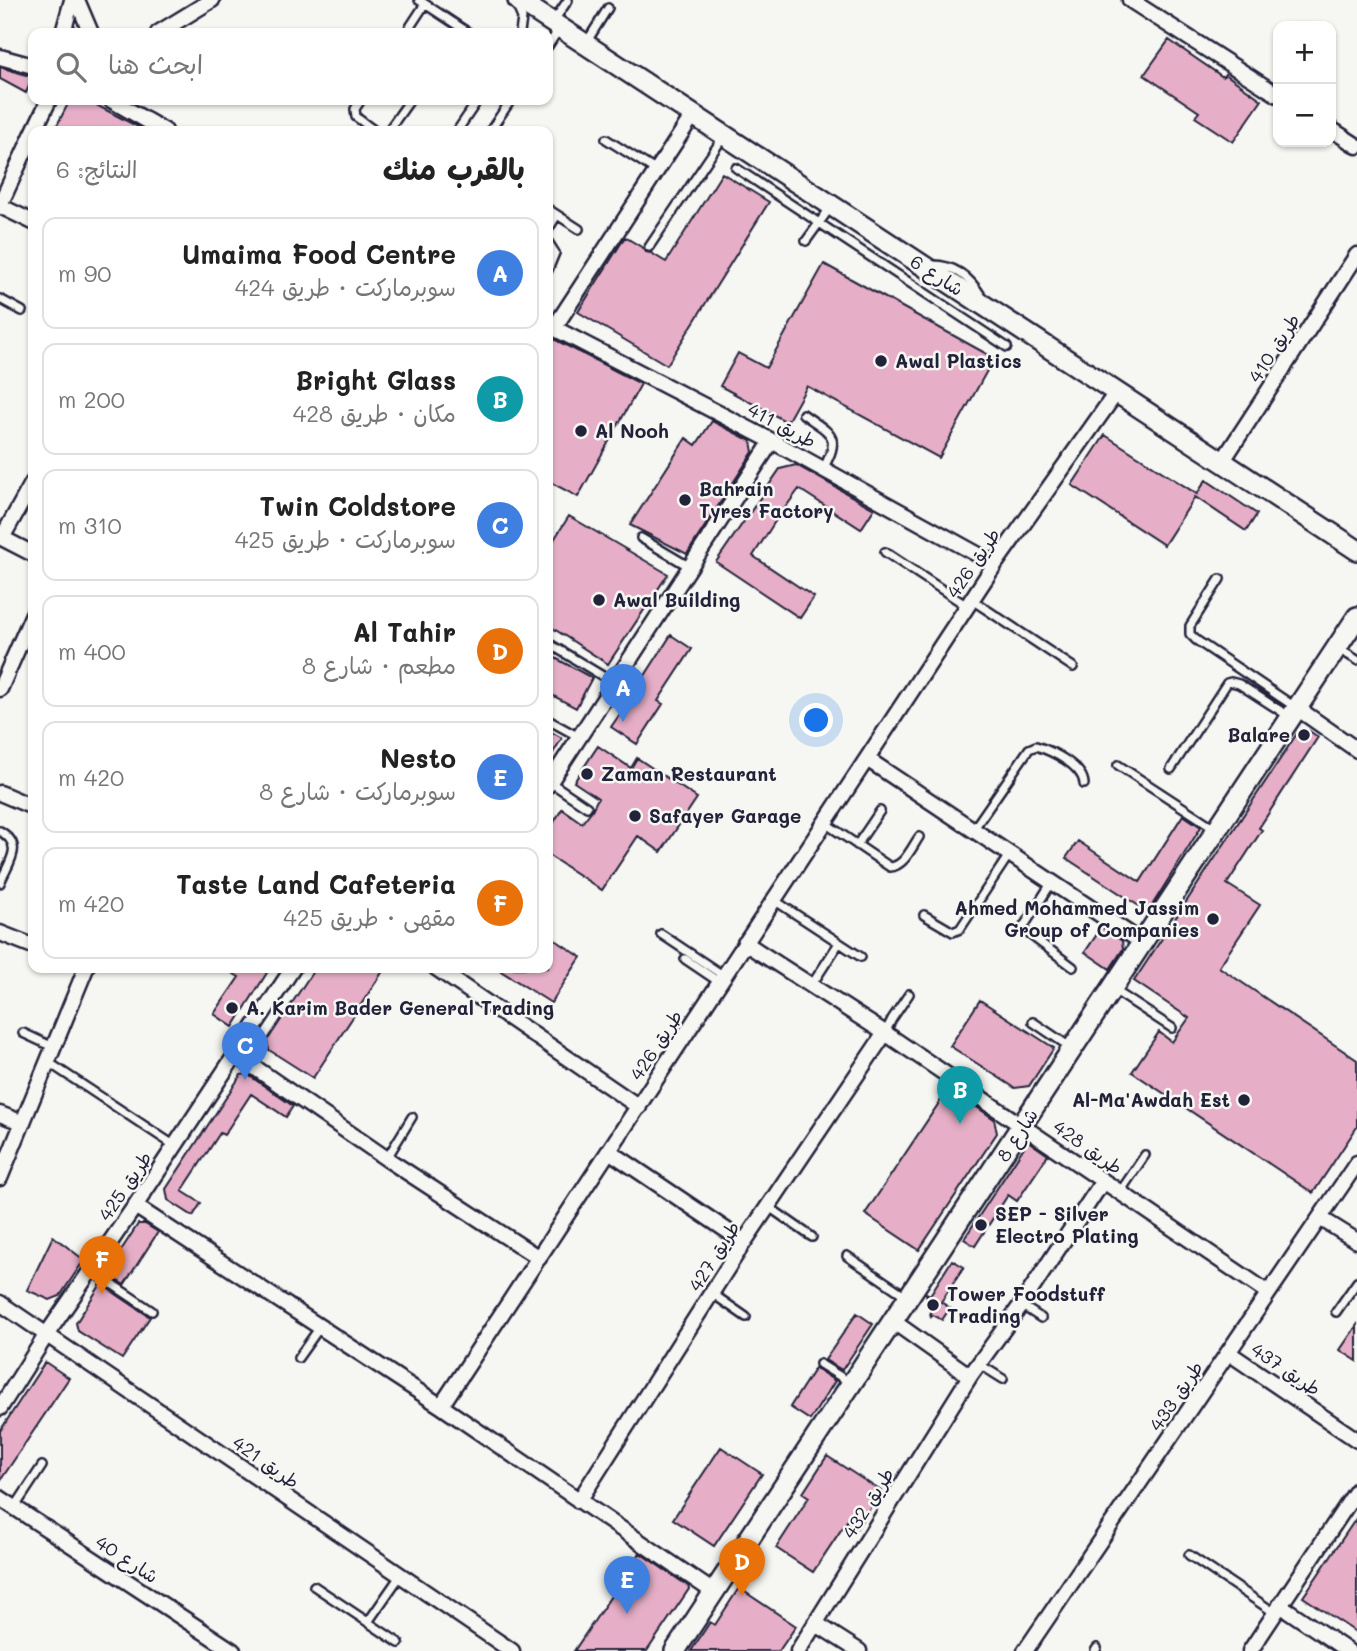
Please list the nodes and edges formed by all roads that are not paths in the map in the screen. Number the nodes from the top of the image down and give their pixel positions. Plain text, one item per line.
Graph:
1 (75, 0) edge
2 (212, 0) edge
3 (517, 0) edge
4 (568, 0) edge
5 (1130, 0) edge
6 (422, 2) edge
7 (608, 8) dead end
8 (557, 25) junction
9 (66, 28) edge
10 (89, 28) edge
11 (166, 28) edge
12 (409, 28) edge
13 (461, 28) edge
14 (521, 28) edge
15 (553, 34) edge
16 (585, 44) junction
17 (0, 57) edge
18 (28, 65) edge
19 (1273, 92) edge
20 (47, 105) edge
21 (120, 105) edge
22 (358, 105) edge
23 (406, 105) edge
24 (475, 105) edge
25 (508, 105) edge
26 (693, 115) junction
27 (37, 126) edge
28 (156, 126) edge
29 (368, 126) edge
30 (392, 126) edge
31 (460, 126) edge
32 (493, 126) edge
33 (1336, 132) edge
34 (725, 136) junction
35 (606, 139) dead end
36 (28, 145) edge
37 (1357, 146) edge
38 (736, 168) dead end
39 (655, 170) junction
40 (0, 205) edge
41 (832, 206) junction
42 (553, 212) edge
43 (557, 215) junction
44 (28, 219) edge
45 (553, 222) edge
46 (819, 223) junction
47 (579, 229) dead end
48 (806, 241) dead end
49 (649, 247) dead end
50 (1357, 255) edge
51 (0, 299) edge
52 (22, 311) dead end
53 (553, 323) edge
54 (553, 327) edge
55 (1007, 346) dead end
56 (1116, 393) junction
57 (803, 414) dead end
58 (772, 441) junction
59 (1222, 462) junction
60 (823, 469) junction
61 (28, 491) edge
62 (1, 538) edge
63 (640, 538) dead end
64 (1357, 550) edge
65 (28, 552) edge
66 (885, 552) dead end
67 (995, 564) junction
68 (690, 567) junction
69 (1220, 579) dead end
70 (969, 603) junction
71 (1357, 617) edge
72 (28, 625) edge
73 (553, 646) edge
74 (1337, 647) junction
75 (1357, 660) edge
76 (1073, 667) dead end
77 (614, 683) junction
78 (0, 689) edge
79 (1293, 713) junction
80 (553, 723) edge
81 (579, 737) junction
82 (1357, 750) edge
83 (867, 760) junction
84 (1118, 765) dead end
85 (1171, 769) dead end
86 (553, 777) edge
87 (1084, 785) dead end
88 (553, 786) edge
89 (0, 793) edge
90 (28, 805) edge
91 (587, 807) dead end
92 (880, 811) dead end
93 (825, 823) junction
94 (973, 830) junction
95 (1217, 830) junction
96 (0, 831) edge
97 (919, 837) dead end
98 (857, 845) junction
99 (1009, 855) junction
100 (1052, 882) junction
101 (0, 883) edge
102 (774, 900) junction
103 (924, 915) dead end
104 (0, 933) edge
105 (662, 934) dead end
106 (745, 943) junction
107 (839, 943) junction
108 (1143, 943) junction
109 (28, 944) edge
110 (861, 957) dead end
111 (685, 959) dead end
112 (1073, 967) dead end
113 (84, 973) edge
114 (290, 973) edge
115 (443, 973) edge
116 (722, 979) junction
117 (811, 986) junction
118 (1113, 990) junction
119 (909, 994) dead end
120 (1033, 1022) dead end
121 (1172, 1028) dead end
122 (23, 1033) dead end
123 (885, 1033) junction
124 (54, 1047) junction
125 (1073, 1049) junction
126 (235, 1054) junction
127 (48, 1062) junction
128 (639, 1107) junction
129 (0, 1114) edge
130 (412, 1117) dead end
131 (23, 1123) junction
132 (1023, 1126) junction
133 (175, 1146) junction
134 (609, 1151) junction
135 (1145, 1155) dead end
136 (387, 1159) junction
137 (1357, 1163) edge
138 (0, 1178) edge
139 (1103, 1181) junction
140 (1120, 1193) junction
141 (135, 1206) junction
142 (769, 1207) junction
143 (1320, 1218) junction
144 (812, 1237) dead end
145 (1357, 1241) edge
146 (744, 1242) junction
147 (847, 1256) dead end
148 (540, 1258) junction
149 (91, 1270) junction
150 (1357, 1282) edge
151 (1267, 1292) junction
152 (713, 1294) junction
153 (909, 1298) junction
154 (0, 1303) edge
155 (1021, 1305) junction
156 (152, 1311) dead end
157 (1336, 1312) dead end
158 (746, 1317) dead end
159 (1041, 1318) dead end
160 (894, 1322) junction
161 (320, 1326) junction
162 (47, 1334) junction
163 (1228, 1353) junction
164 (298, 1358) dead end
165 (820, 1364) dead end
166 (975, 1369) junction
167 (1002, 1381) dead end
168 (852, 1384) junction
169 (441, 1406) junction
170 (0, 1408) edge
171 (1357, 1440) edge
172 (42, 1466) dead end
173 (1357, 1490) edge
174 (0, 1498) edge
175 (579, 1501) junction
176 (15, 1508) junction
177 (1189, 1555) dead end
178 (400, 1576) junction
179 (314, 1586) dead end
180 (715, 1593) junction
181 (1278, 1609) junction
182 (368, 1622) junction
183 (815, 1623) junction
184 (399, 1643) dead end
185 (233, 1651) edge
186 (512, 1651) edge
187 (675, 1651) edge
188 (798, 1651) edge
189 (859, 1651) edge
190 (1026, 1651) edge
191 (1250, 1651) edge
192 (1348, 1651) edge

1 - 9 street
1 - 10 street
2 - 11 street
3 - 8 street, شارع 6
3 - 14 lane
4 - 8 lane
5 - 19 street
6 - 12 lane
6 - 13 lane
7 - 16 lane
8 - 15 lane
8 - 16 street, شارع 6
16 - 26 street, شارع 6
17 - 18 street
20 - 27 street
21 - 28 street
22 - 29 lane
23 - 30 lane
24 - 31 lane
25 - 32 lane
26 - 34 street, شارع 6
26 - 39 street
33 - 37 street
34 - 41 street, شارع 6
34 - 49 lane
35 - 39 lane
36 - 40 street
38 - 46 lane
39 - 53 street
40 - 44 street
41 - 46 lane
41 - 56 street, شارع 6
42 - 43 lane
43 - 45 lane
43 - 47 lane
46 - 48 lane
46 - 55 lane
50 - 59 street, طريق 410
51 - 52 lane
54 - 58 street, طريق 411
56 - 59 street, شارع 6
56 - 67 street, طريق 426
57 - 60 lane
58 - 60 street, طريق 411
58 - 68 street
59 - 64 street, شارع 6
60 - 67 street, طريق 411
61 - 62 street
62 - 65 street
63 - 68 lane
66 - 70 lane
67 - 70 street, طريق 426
68 - 77 street
69 - 79 lane
70 - 76 lane
70 - 83 street, طريق 426
71 - 74 street, شارع 8
72 - 78 street
73 - 77 lane
74 - 75 lane
74 - 79 street, شارع 8
77 - 81 street
79 - 82 street
79 - 85 lane
79 - 95 street, شارع 8
80 - 81 lane
81 - 86 street
83 - 93 street, طريق 426
83 - 94 street
84 - 95 lane
87 - 94 lane
88 - 91 lane
89 - 90 street
92 - 98 lane
93 - 98 lane
93 - 102 street, طريق 426
94 - 99 street
95 - 108 street, شارع 8
96 - 101 lane
97 - 98 lane
99 - 100 street
99 - 103 lane
100 - 108 street
100 - 112 lane
102 - 106 street, طريق 426
102 - 107 lane
104 - 109 street
105 - 116 lane
106 - 116 street, طريق 426
106 - 117 street, طريق 428
107 - 110 lane
107 - 117 lane
108 - 118 street, شارع 8
111 - 116 lane
113 - 124 street
114 - 126 street, طريق 425
115 - 128 street, طريق 426
116 - 128 street, طريق 426
117 - 123 street, طريق 428
118 - 121 lane
118 - 125 street, شارع 8
119 - 123 lane
120 - 125 lane
122 - 124 lane
123 - 132 street, طريق 428
123 - 142 street, طريق 427
124 - 127 street
125 - 132 street, شارع 8
126 - 133 street, طريق 425
126 - 136 street
127 - 131 street
127 - 133 lane
128 - 134 street, طريق 426
129 - 131 street
130 - 136 lane
131 - 138 street
132 - 139 street, طريق 428
132 - 153 street, شارع 8
133 - 141 street, طريق 425
134 - 146 street
134 - 148 street, طريق 426
135 - 140 lane
136 - 148 street
137 - 143 street, طريق 433
139 - 140 street, طريق 428
139 - 155 street, طريق 432
140 - 151 street, طريق 428
141 - 149 street, طريق 425
141 - 161 street
142 - 144 lane
142 - 146 street, طريق 427
143 - 145 street
143 - 151 street, طريق 433
146 - 152 street, طريق 427
147 - 153 lane
148 - 169 street, طريق 426
149 - 156 lane
149 - 162 street, طريق 425
150 - 157 lane
151 - 163 street, طريق 433
152 - 158 lane
152 - 175 street, طريق 427
153 - 160 street, شارع 8
154 - 162 street, طريق 421
155 - 159 lane
155 - 166 street, طريق 432
160 - 166 street
160 - 168 street, شارع 8
161 - 164 lane
161 - 169 street
162 - 170 street, طريق 425
162 - 178 street, طريق 421
163 - 171 street, طريق 437
163 - 190 street, طريق 433
165 - 168 lane
166 - 167 lane
166 - 183 street, طريق 432
168 - 180 street, شارع 8
169 - 175 street
172 - 176 lane
173 - 181 street
174 - 176 street, شارع 40
175 - 180 street
176 - 185 street, شارع 40
177 - 181 lane
178 - 182 lane
178 - 186 street, طريق 421
179 - 182 lane
180 - 187 street, شارع 8
181 - 191 street
181 - 192 street
182 - 184 lane
183 - 188 street, طريق 432
183 - 189 street

